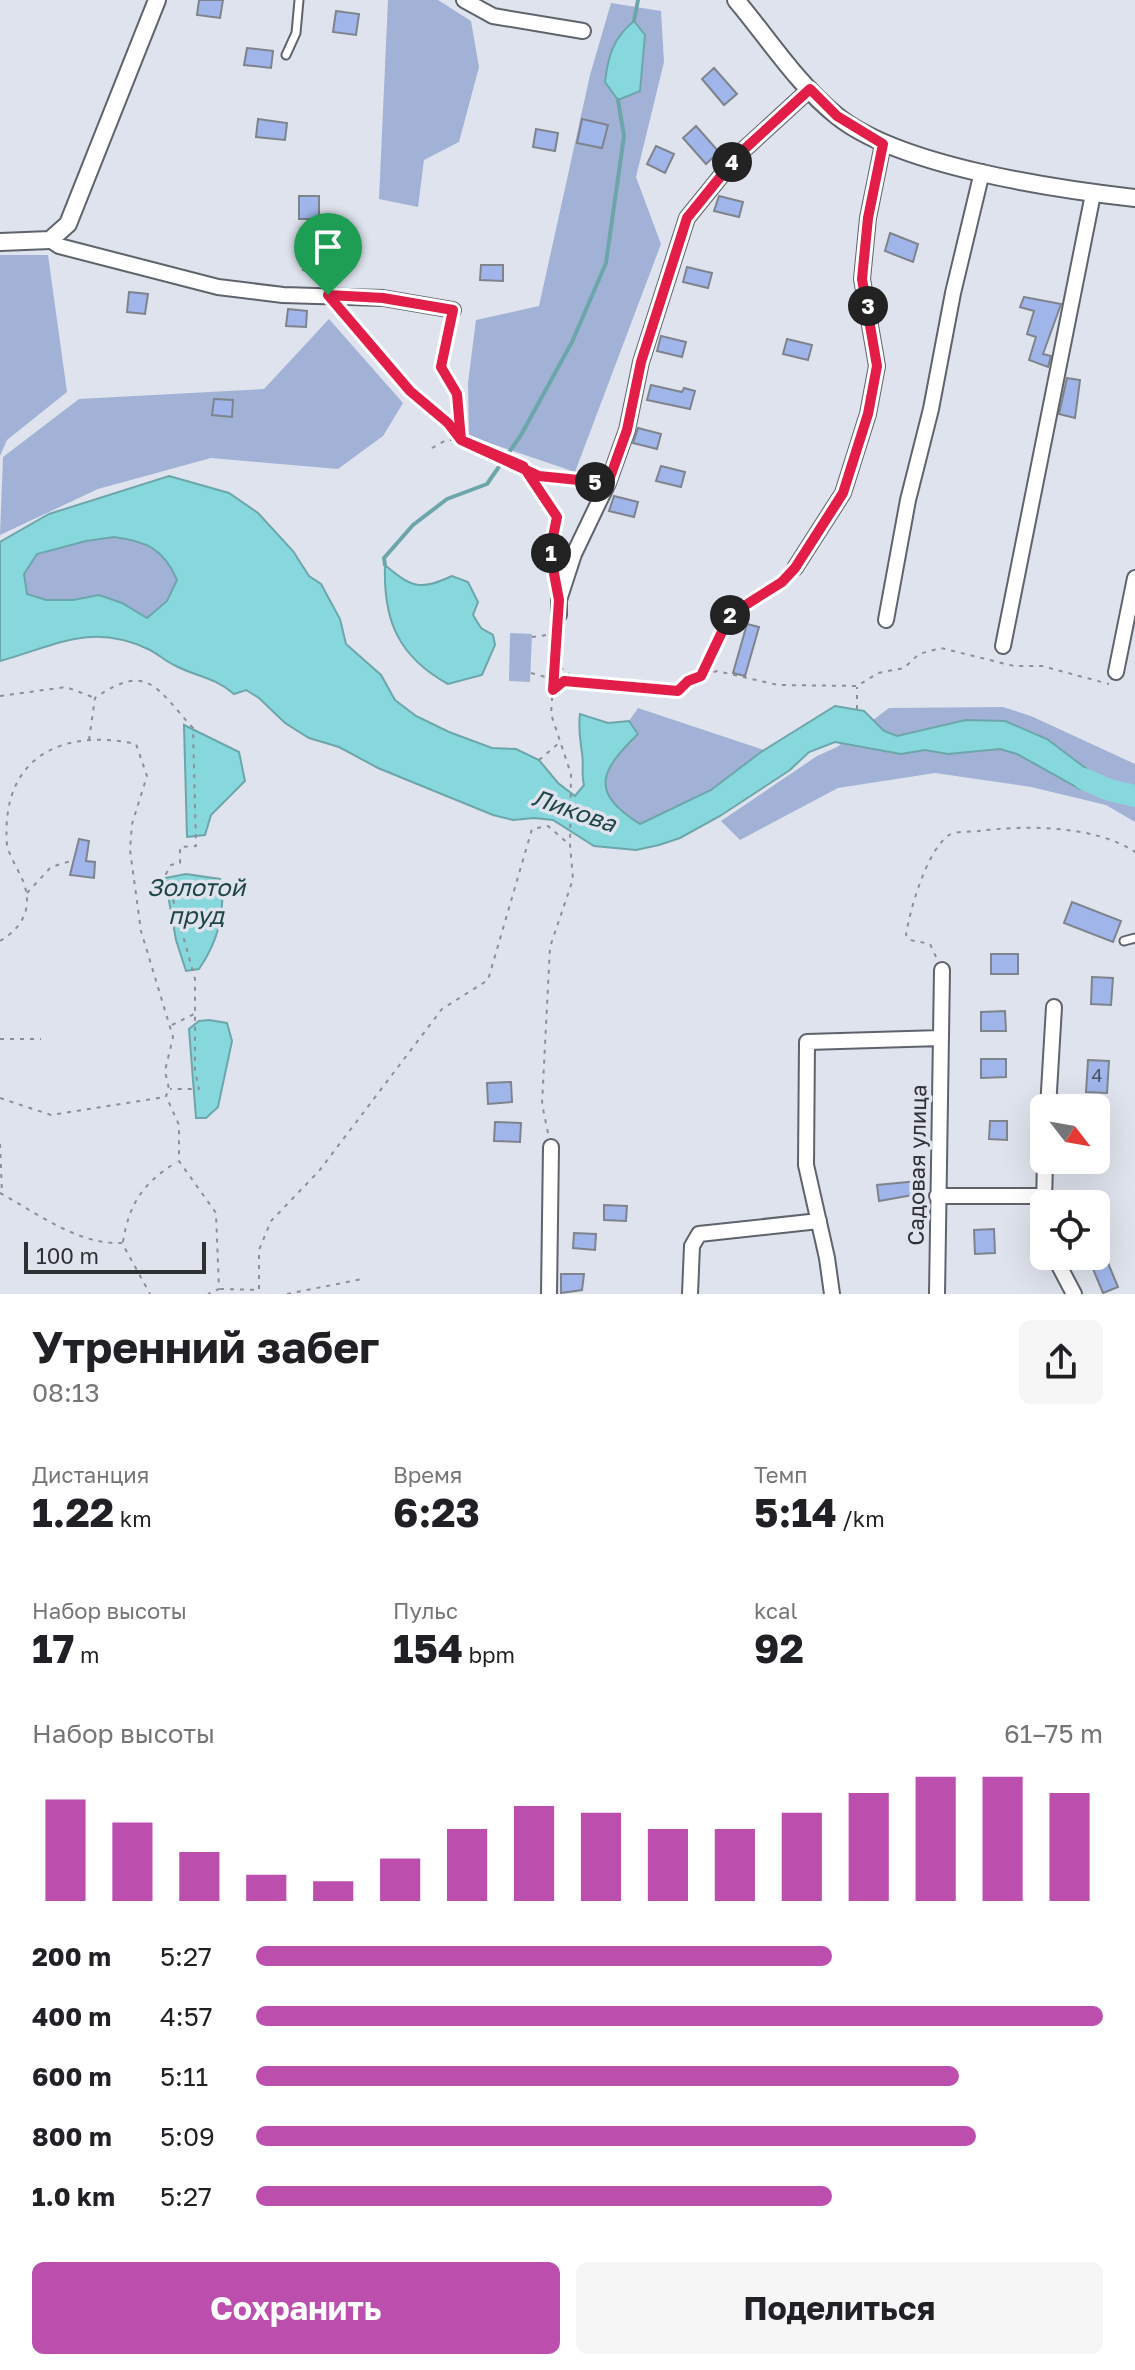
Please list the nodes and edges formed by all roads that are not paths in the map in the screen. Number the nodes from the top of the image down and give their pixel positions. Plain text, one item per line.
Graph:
1 (157, 0) edge
2 (299, 0) edge
3 (464, 0) edge
4 (736, 0) edge
5 (583, 31) dead end
6 (286, 55) dead end
7 (810, 89) junction
8 (883, 144) junction
9 (982, 172) junction
10 (1093, 194) junction
11 (1135, 198) edge
12 (50, 240) junction
13 (0, 242) edge
14 (453, 310) road end
15 (795, 568) road end
16 (1135, 578) edge
17 (559, 615) road end
18 (886, 620) dead end
19 (1003, 646) dead end
20 (1116, 672) road end
21 (1135, 938) edge
22 (1124, 941) dead end
23 (942, 970) road end
24 (1054, 1007) dead end
25 (941, 1038) junction
26 (1049, 1094) edge
27 (551, 1147) road end
28 (937, 1196) junction
29 (1030, 1199) edge
30 (819, 1221) junction
31 (1061, 1270) edge
32 (549, 1294) edge
33 (690, 1294) edge
34 (832, 1294) edge
35 (937, 1294) edge
36 (1074, 1294) edge

1 - 12 street
2 - 6 lane
3 - 5 street
4 - 7 street
7 - 8 street
7 - 17 street
8 - 9 street
8 - 15 street
9 - 10 street
9 - 18 street
10 - 11 street
10 - 19 street
12 - 13 street
12 - 14 street
16 - 20 street
21 - 22 lane
23 - 25 street, Садовая улица
24 - 26 street
25 - 28 street, Садовая улица
25 - 30 street
27 - 32 street
28 - 29 street
28 - 35 street, Садовая улица
30 - 33 street
30 - 34 street
31 - 36 street

